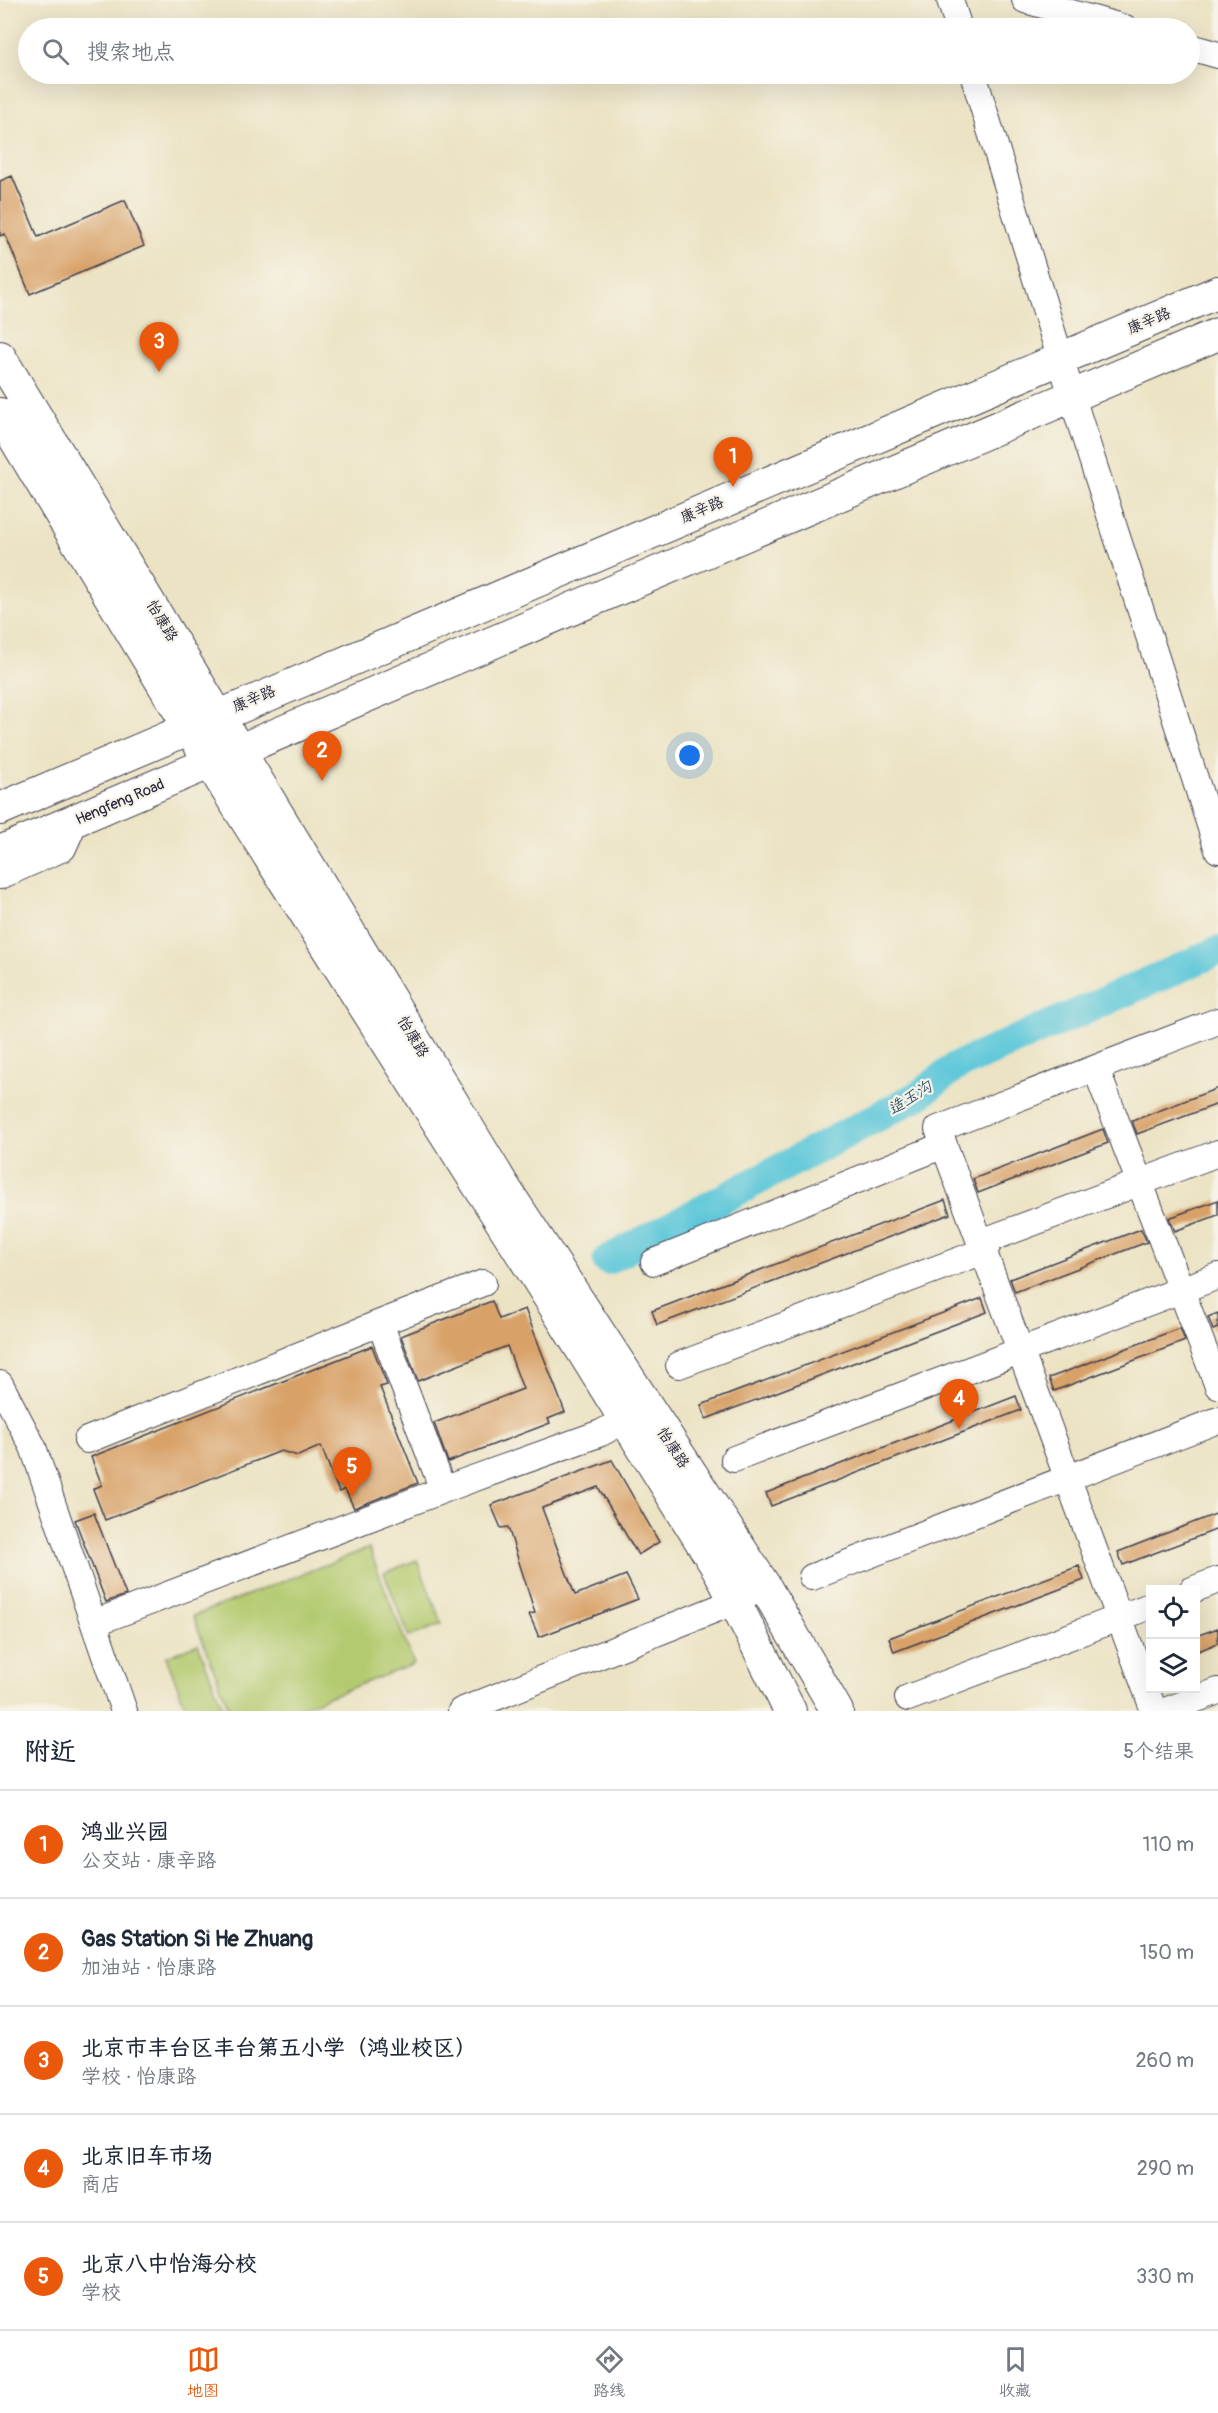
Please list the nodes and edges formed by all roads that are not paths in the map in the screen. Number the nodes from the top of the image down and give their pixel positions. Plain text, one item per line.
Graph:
1 (950, 0) edge
2 (1025, 0) edge
3 (956, 18) edge
4 (1089, 18) edge
5 (1200, 50) edge
6 (1218, 55) edge
7 (976, 84) edge
8 (1218, 292) edge
9 (1218, 334) edge
10 (0, 357) edge
11 (1060, 358) junction
12 (1072, 396) junction
13 (0, 414) edge
14 (219, 714) junction
15 (189, 726) junction
16 (240, 751) junction
17 (211, 764) junction
18 (72, 778) junction
19 (0, 794) edge
20 (0, 808) edge
21 (75, 821) junction
22 (1218, 850) edge
23 (0, 852) edge
24 (0, 876) edge
25 (1218, 1021) edge
26 (1095, 1069) junction
27 (944, 1145) junction
28 (1218, 1154) edge
29 (1140, 1183) junction
30 (984, 1251) junction
31 (654, 1262) dead end
32 (1218, 1275) edge
33 (483, 1283) dead end
34 (1181, 1290) junction
35 (380, 1323) junction
36 (1021, 1350) junction
37 (679, 1365) dead end
38 (0, 1384) edge
39 (1218, 1386) edge
40 (625, 1420) junction
41 (1218, 1420) edge
42 (87, 1440) dead end
43 (734, 1459) dead end
44 (1068, 1478) junction
45 (443, 1490) junction
46 (812, 1577) dead end
47 (1218, 1580) edge
48 (764, 1585) junction
49 (1200, 1587) edge
50 (736, 1601) junction
51 (1146, 1607) edge
52 (1120, 1617) junction
53 (94, 1623) junction
54 (1218, 1691) edge
55 (908, 1698) dead end
56 (124, 1711) edge
57 (461, 1711) edge
58 (790, 1711) edge
59 (837, 1711) edge
60 (1155, 1711) edge
61 (1165, 1711) edge

1 - 3 street
2 - 4 street
5 - 6 street
7 - 11 street
8 - 11 main road, 康辛路
9 - 12 main road
10 - 14 main road, 怡康路
11 - 12 street
11 - 14 main road, 康辛路
12 - 16 main road
12 - 22 street
13 - 15 main road, 怡康路
14 - 15 main road
14 - 16 main road, 怡康路
15 - 17 main road, 怡康路
15 - 18 main road
16 - 17 main road, Hengfeng Road
16 - 48 main road, 怡康路
17 - 21 main road, Hengfeng Road
17 - 40 main road, 怡康路
18 - 19 street
18 - 20 main road
21 - 23 main road, Hengfeng Road
21 - 24 street
25 - 26 street
26 - 27 street
26 - 29 street
27 - 30 street
27 - 31 street
28 - 29 street
29 - 30 street
29 - 34 street
30 - 36 street
30 - 37 street
32 - 34 street
33 - 35 street
34 - 36 street
34 - 39 street
35 - 42 street
35 - 45 street
36 - 43 street
36 - 44 street
38 - 53 street
40 - 45 street
40 - 50 main road, 怡康路
41 - 44 street
44 - 46 street
44 - 52 street
45 - 53 street
47 - 49 street
48 - 50 street
48 - 59 main road, 怡康路
50 - 57 street
50 - 58 main road, 怡康路
51 - 52 street
52 - 55 street
52 - 60 street
53 - 56 street
54 - 61 street

